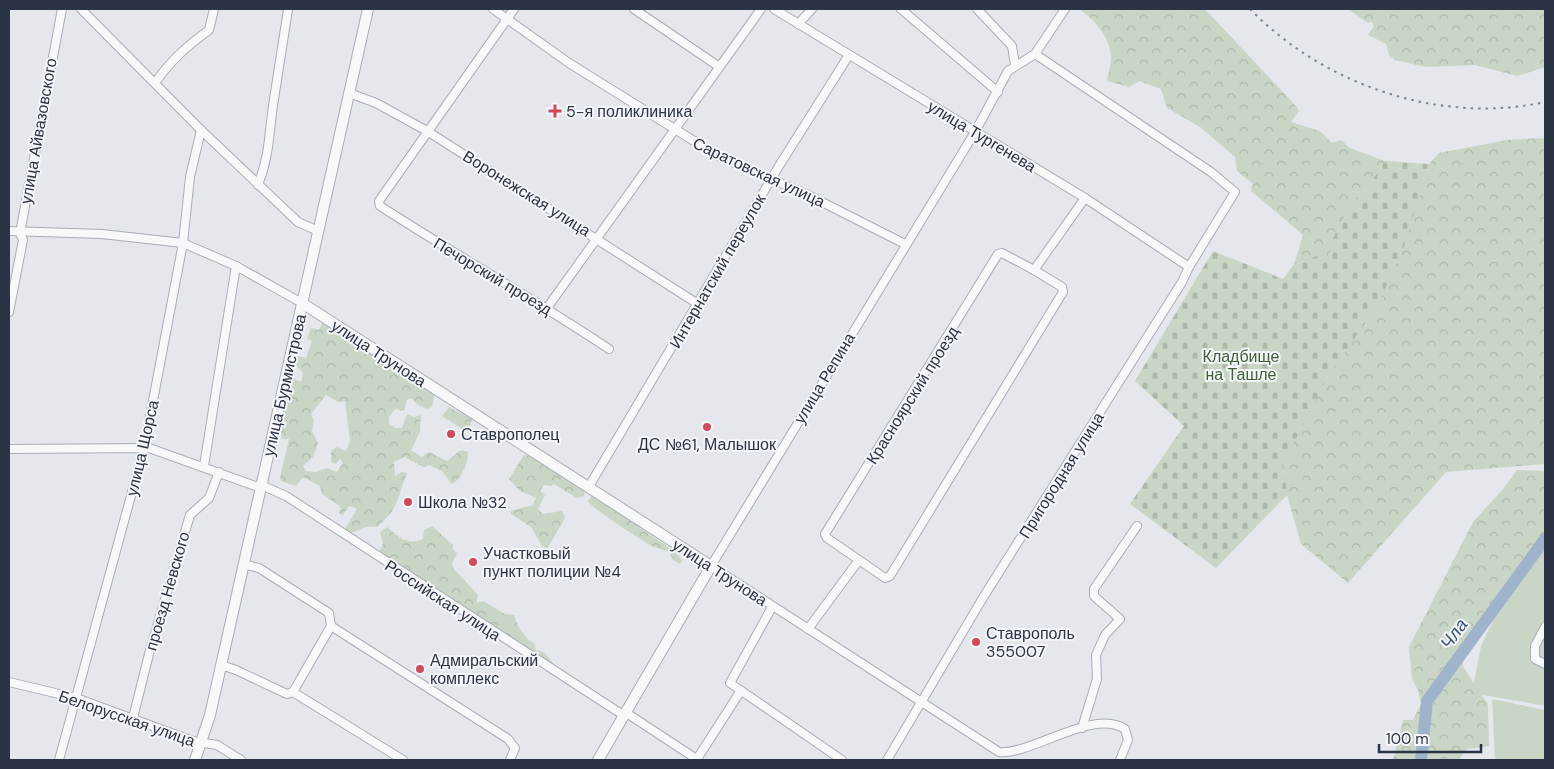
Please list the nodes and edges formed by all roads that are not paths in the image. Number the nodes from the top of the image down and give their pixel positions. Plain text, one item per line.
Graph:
1 (62, 9) edge
2 (81, 9) edge
3 (214, 9) edge
4 (288, 9) edge
5 (368, 9) edge
6 (493, 9) edge
7 (514, 9) edge
8 (634, 9) edge
9 (761, 9) edge
10 (774, 9) edge
11 (812, 9) edge
12 (901, 9) edge
13 (977, 9) edge
14 (1064, 9) edge
15 (507, 19) junction
16 (798, 24) junction
17 (1035, 54) junction
18 (849, 55) junction
19 (1015, 65) junction
20 (718, 66) junction
21 (155, 83) junction
22 (998, 92) junction
23 (350, 93) junction
24 (201, 130) junction
25 (673, 130) junction
26 (427, 131) junction
27 (976, 132) junction
28 (770, 180) junction
29 (258, 185) junction
30 (1085, 198) junction
31 (9, 231) edge
32 (318, 231) junction
33 (20, 233) junction
34 (598, 238) junction
35 (183, 243) junction
36 (905, 244) junction
37 (236, 266) junction
38 (1189, 266) junction
39 (1034, 270) junction
40 (302, 303) junction
41 (698, 304) junction
42 (547, 308) junction
43 (9, 312) edge
44 (610, 349) dead end
45 (144, 448) junction
46 (9, 449) edge
47 (204, 466) junction
48 (218, 472) junction
49 (261, 487) junction
50 (588, 488) junction
51 (1137, 526) dead end
52 (859, 560) junction
53 (243, 564) junction
54 (711, 566) junction
55 (772, 607) junction
56 (332, 626) junction
57 (1545, 627) edge
58 (808, 629) junction
59 (1545, 664) edge
60 (221, 666) junction
61 (9, 682) edge
62 (293, 692) junction
63 (740, 692) junction
64 (76, 698) junction
65 (922, 704) junction
66 (624, 714) junction
67 (133, 718) junction
68 (1082, 728) junction
69 (202, 744) junction
70 (59, 760) edge
71 (195, 760) edge
72 (241, 760) edge
73 (403, 760) edge
74 (510, 760) edge
75 (598, 760) edge
76 (698, 760) edge
77 (842, 760) edge
78 (888, 760) edge
79 (1120, 760) edge

1 - 33 street, улица Айвазовского
2 - 21 street
3 - 21 street
4 - 29 street
5 - 23 street, улица Бурмистрова
6 - 15 street, Саратовская улица
7 - 15 street
8 - 20 street
9 - 20 street
10 - 16 street, улица Тургенева
11 - 16 street
12 - 22 street
13 - 19 street
14 - 17 street, улица Репина
15 - 25 street, Саратовская улица
15 - 26 street
16 - 18 street, улица Тургенева
17 - 19 street, улица Репина
17 - 38 street, Пригородная улица
18 - 27 street, улица Тургенева
18 - 28 street, Интернатский переулок
19 - 22 street, улица Репина
20 - 25 street
21 - 24 street
22 - 27 street, улица Репина
23 - 26 street, Воронежская улица
23 - 32 street, улица Бурмистрова
24 - 29 street
24 - 35 street, улица Щорса
25 - 28 street, Саратовская улица
25 - 34 street
26 - 34 street, Воронежская улица
26 - 42 street, Печорский проезд
27 - 30 street, улица Тургенева
27 - 36 street, улица Репина
28 - 36 street, Саратовская улица
28 - 41 street, Интернатский переулок
29 - 32 street
30 - 38 street, улица Тургенева
30 - 39 street
31 - 33 street
32 - 40 street, улица Бурмистрова
33 - 35 street
33 - 43 street, улица Айвазовского
34 - 41 street, Воронежская улица
34 - 42 street
35 - 37 street
35 - 45 street, улица Щорса
36 - 54 street, улица Репина
37 - 40 street
37 - 47 street
38 - 65 street, Пригородная улица
39 - 52 street, Красноярский проезд
39 - 52 street, Красноярский проезд
40 - 49 street, улица Бурмистрова
40 - 50 street, улица Трунова
41 - 50 street, Интернатский переулок
42 - 44 street, Печорский проезд
45 - 46 street, Российская улица
45 - 47 street, Российская улица
45 - 64 street, улица Щорса
47 - 48 street, Российская улица
48 - 49 street, Российская улица
48 - 67 street, проезд Невского
49 - 53 street, улица Бурмистрова
49 - 66 street, Российская улица
50 - 54 street, улица Трунова
51 - 68 street
52 - 58 street
53 - 56 street
53 - 60 street, улица Бурмистрова
54 - 55 street, улица Трунова
54 - 66 street, улица Репина
55 - 58 street, улица Трунова
55 - 63 street
56 - 62 street
56 - 74 street
57 - 59 street
58 - 65 street, улица Трунова
60 - 62 street
60 - 69 street, улица Бурмистрова
61 - 64 street, Белорусская улица
62 - 73 street
63 - 76 street
63 - 77 street
64 - 67 street, Белорусская улица
64 - 70 street, улица Щорса
65 - 68 street, улица Трунова
65 - 78 street, Пригородная улица
66 - 75 street, улица Репина
66 - 76 street, Российская улица
67 - 69 street, Белорусская улица
68 - 79 street, улица Трунова
69 - 71 street, улица Бурмистрова
69 - 72 street, Белорусская улица

